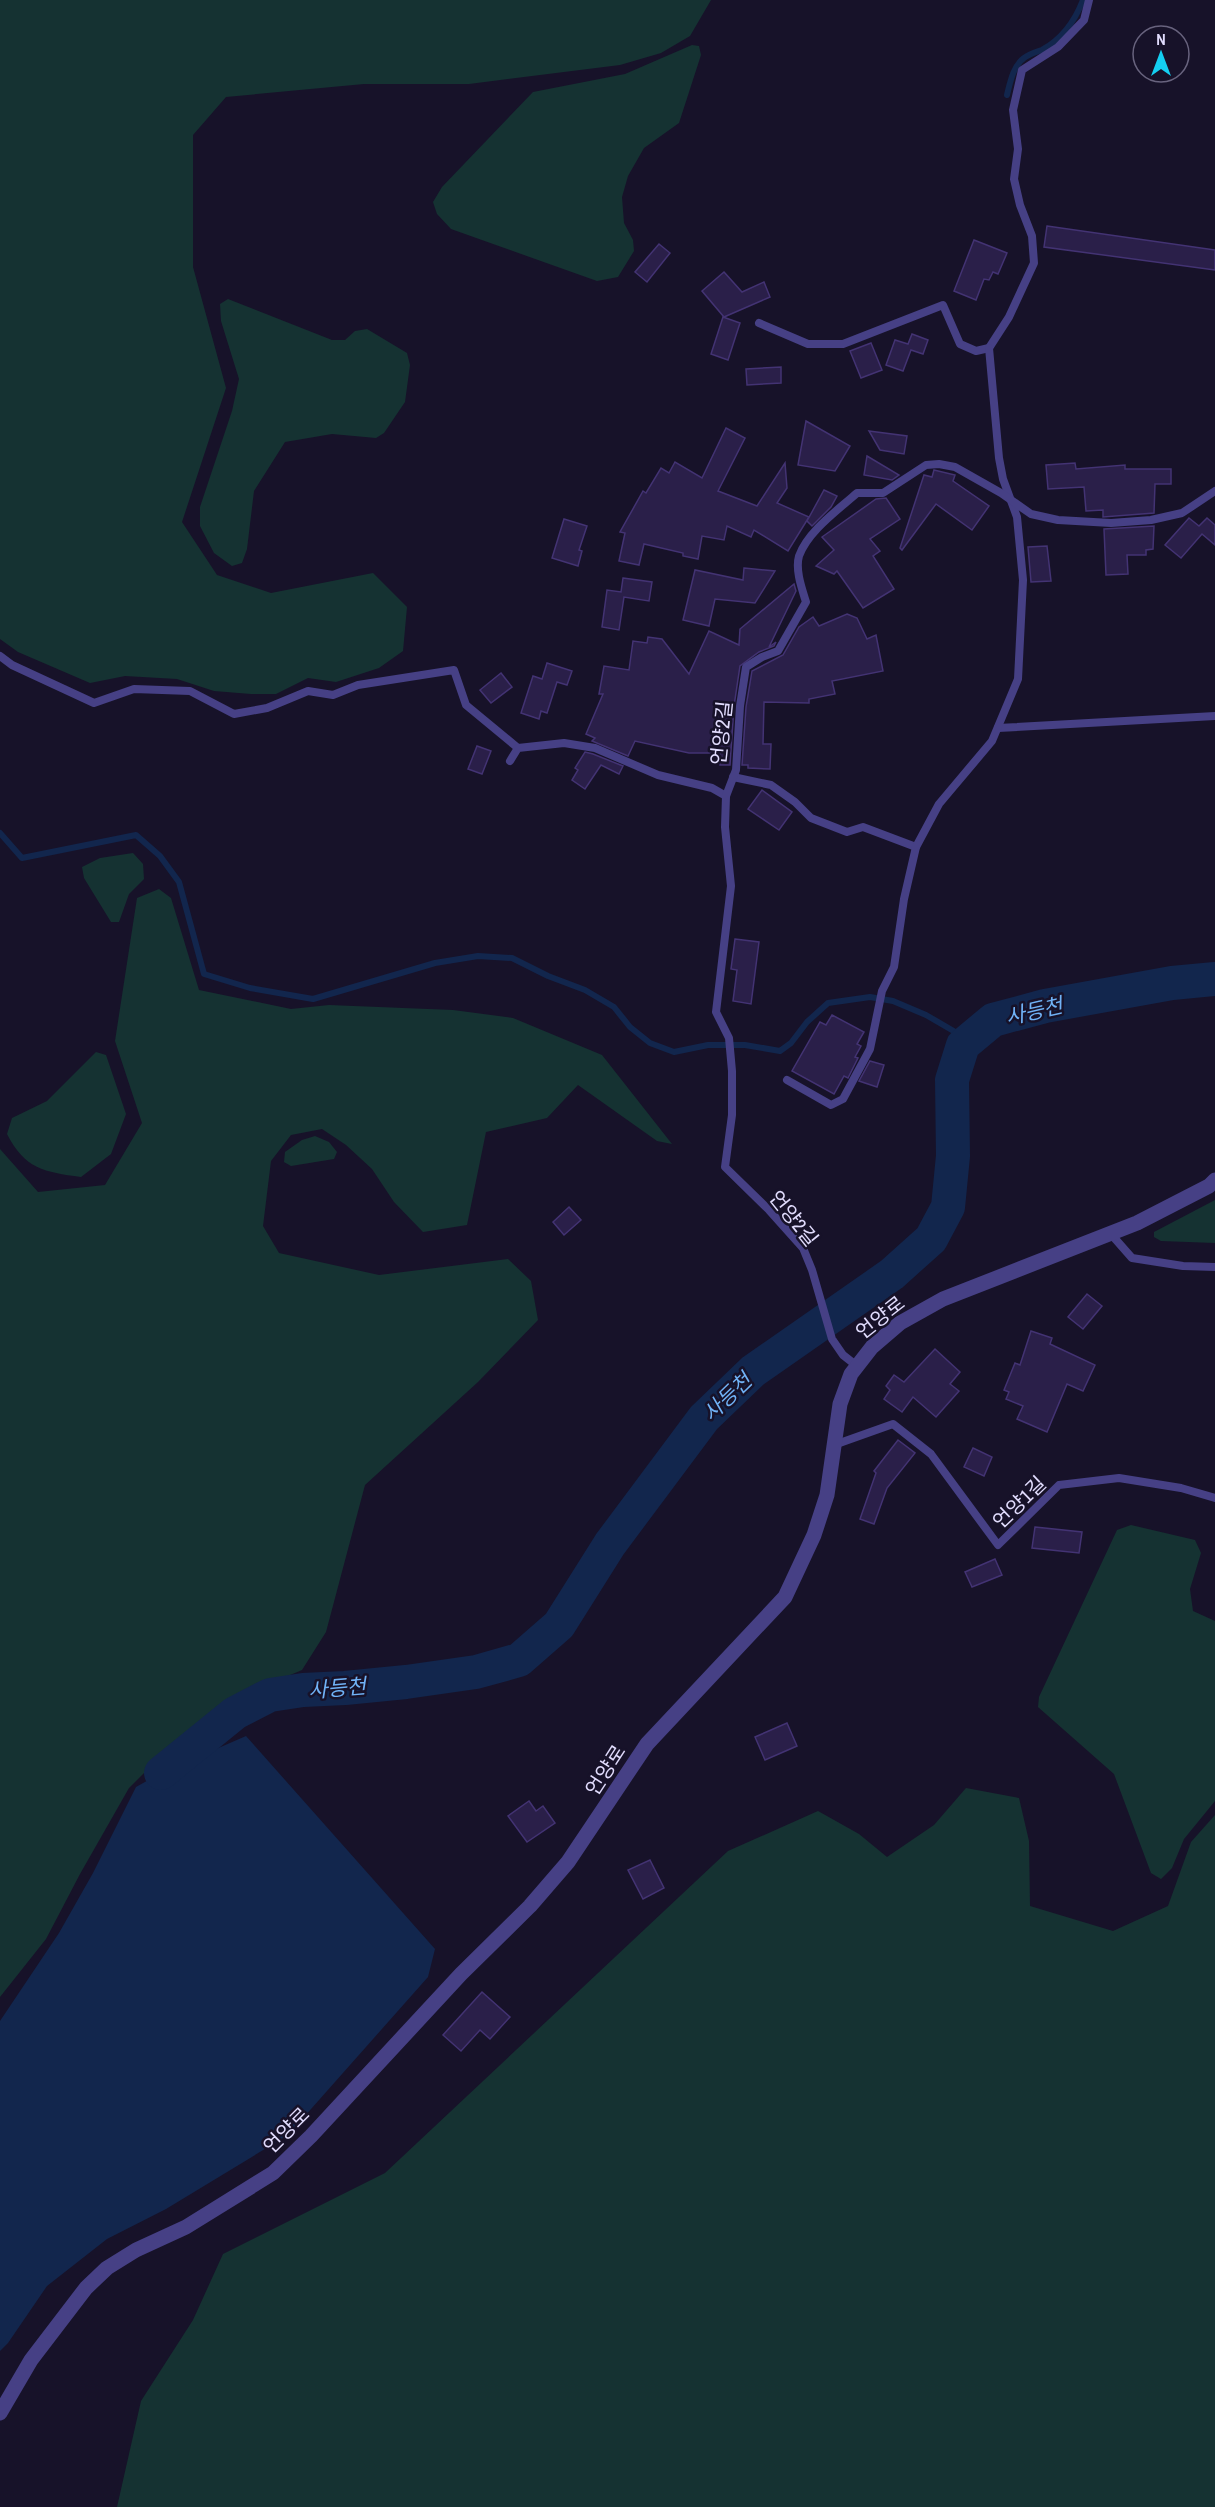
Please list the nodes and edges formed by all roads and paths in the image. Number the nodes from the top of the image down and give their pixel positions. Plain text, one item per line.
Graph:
1 (1089, 0) edge
2 (759, 323) dead end
3 (989, 348) junction
4 (1215, 491) edge
5 (1009, 499) junction
6 (0, 656) edge
7 (1215, 716) edge
8 (998, 728) junction
9 (518, 748) junction
10 (510, 761) dead end
11 (733, 777) junction
12 (726, 796) junction
13 (916, 847) junction
14 (787, 1080) dead end
15 (1215, 1180) edge
16 (1110, 1233) junction
17 (1215, 1267) edge
18 (857, 1366) junction
19 (833, 1445) junction
20 (1215, 1498) edge
21 (0, 2413) edge

1 - 3 lane
2 - 3 lane
3 - 5 lane
4 - 5 lane, 언양2길
5 - 8 lane
5 - 11 lane, 언양2길
6 - 9 lane
7 - 8 lane
8 - 13 lane
9 - 10 lane
9 - 12 lane
11 - 12 lane, 언양2길
11 - 13 lane
12 - 18 lane, 언양2길
13 - 14 lane
15 - 16 street, 언양로
16 - 17 lane
16 - 18 street, 언양로
18 - 19 street, 언양로
19 - 20 lane, 언양1길
19 - 21 street, 언양로

